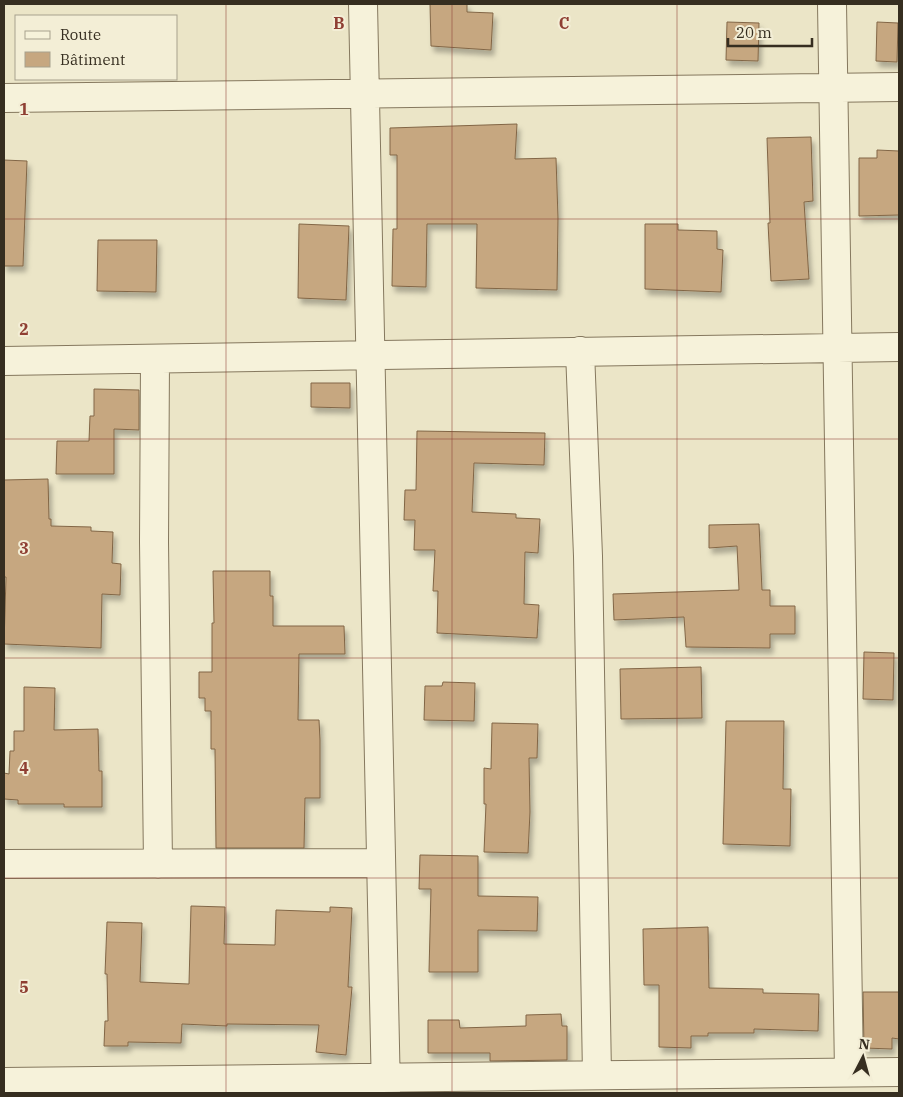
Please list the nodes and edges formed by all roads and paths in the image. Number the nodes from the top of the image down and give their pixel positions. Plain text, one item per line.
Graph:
1 (363, 4) edge
2 (832, 4) edge
3 (899, 87) edge
4 (834, 88) junction
5 (364, 93) junction
6 (4, 98) edge
7 (899, 346) edge
8 (838, 348) junction
9 (580, 352) junction
10 (370, 355) junction
11 (155, 359) junction
12 (4, 361) edge
13 (381, 863) junction
14 (4, 864) edge
15 (158, 864) junction
16 (849, 1072) junction
17 (899, 1072) edge
18 (597, 1075) junction
19 (4, 1082) edge
20 (639, 1084) edge
21 (386, 1085) edge

1 - 5 street
2 - 4 street
3 - 4 street
4 - 5 street
4 - 8 street
5 - 6 street
5 - 10 street
7 - 8 street
8 - 9 street
8 - 16 street
9 - 10 street
9 - 18 street
10 - 11 street
10 - 13 street
11 - 12 street
11 - 15 street
13 - 15 street
13 - 21 street
14 - 15 street
16 - 17 street
16 - 20 street
18 - 20 street
18 - 21 street
19 - 21 street

